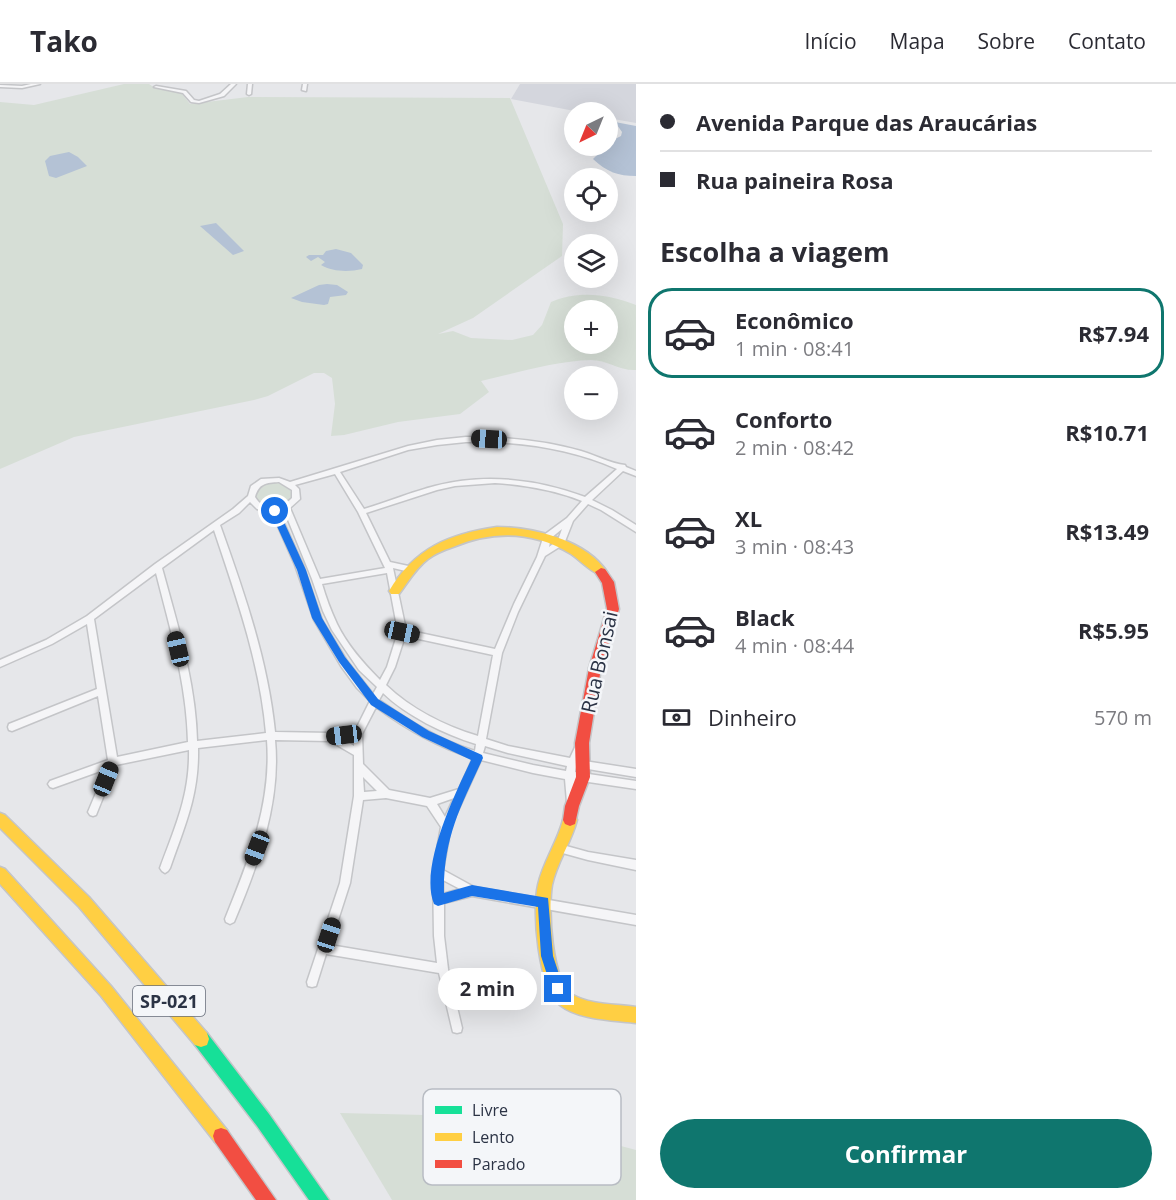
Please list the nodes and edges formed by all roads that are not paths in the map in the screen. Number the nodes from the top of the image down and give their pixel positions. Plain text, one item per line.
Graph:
1 (38, 84) edge
2 (234, 84) edge
3 (250, 84) edge
4 (0, 86) edge
5 (156, 87) dead end
6 (249, 94) dead end
7 (623, 467) junction
8 (337, 472) junction
9 (636, 474) edge
10 (321, 477) junction
11 (290, 484) junction
12 (296, 493) junction
13 (251, 497) junction
14 (587, 501) junction
15 (258, 507) junction
16 (287, 508) junction
17 (236, 511) junction
18 (275, 511) junction
19 (362, 512) junction
20 (570, 520) junction
21 (217, 526) junction
22 (636, 529) edge
23 (547, 537) junction
24 (561, 542) junction
25 (544, 554) junction
26 (158, 566) junction
27 (389, 567) junction
28 (410, 569) junction
29 (317, 582) junction
30 (395, 591) junction
31 (90, 618) junction
32 (402, 632) junction
33 (498, 653) junction
34 (0, 664) edge
35 (382, 687) junction
36 (102, 691) junction
37 (375, 702) junction
38 (12, 727) dead end
39 (358, 734) junction
40 (273, 736) junction
41 (331, 737) junction
42 (480, 743) junction
43 (582, 743) junction
44 (194, 745) junction
45 (357, 752) junction
46 (478, 758) junction
47 (113, 762) junction
48 (571, 763) junction
49 (359, 766) junction
50 (583, 771) junction
51 (636, 773) edge
52 (569, 775) junction
53 (53, 784) dead end
54 (636, 785) edge
55 (462, 792) junction
56 (386, 794) junction
57 (359, 796) junction
58 (430, 802) junction
59 (572, 806) junction
60 (0, 812) edge
61 (93, 812) dead end
62 (4, 822) edge
63 (446, 826) junction
64 (559, 848) junction
65 (636, 866) edge
66 (165, 868) dead end
67 (438, 872) junction
68 (0, 874) edge
69 (472, 891) junction
70 (438, 900) junction
71 (544, 902) junction
72 (230, 919) dead end
73 (636, 920) edge
74 (324, 949) junction
75 (442, 969) junction
76 (312, 982) dead end
77 (636, 1015) edge
78 (457, 1028) dead end
79 (267, 1200) edge
80 (320, 1200) edge

1 - 4 street
2 - 5 street
3 - 6 street
7 - 8 street
7 - 9 street
7 - 14 street
8 - 10 street
8 - 19 street
10 - 11 street
10 - 12 street
11 - 12 street
11 - 13 street
12 - 16 street
13 - 15 street
13 - 17 street
14 - 19 street
14 - 20 street
14 - 22 street
15 - 17 street
15 - 18 street
16 - 18 street
16 - 29 street
17 - 21 street
18 - 37 street
19 - 27 street
20 - 23 street
20 - 24 street
21 - 26 street
21 - 40 street
23 - 24 main road, Rua Bonsai
23 - 25 street
23 - 28 main road, Rua Bonsai
24 - 25 street
24 - 43 main road, Rua Bonsai
25 - 33 street
26 - 31 street
26 - 44 street
27 - 28 street
27 - 29 street
27 - 30 street
28 - 30 main road, Rua Bonsai
29 - 35 street
30 - 32 street
31 - 34 street
31 - 36 street
32 - 33 street
32 - 35 street
33 - 42 street
35 - 37 street
35 - 42 street
36 - 38 street
36 - 47 street
37 - 39 street
37 - 46 street
39 - 41 street
39 - 45 street
40 - 41 street
40 - 44 street
40 - 72 street
41 - 45 street
42 - 46 street
42 - 48 street
43 - 48 street
43 - 50 main road, Rua Bonsai
44 - 47 street
44 - 66 street
45 - 49 street
46 - 52 street
46 - 55 street
47 - 53 street
47 - 61 street
48 - 50 street
48 - 52 street
49 - 56 street
49 - 57 street
50 - 51 street
50 - 52 street
50 - 54 street
50 - 59 main road
52 - 59 street
55 - 58 street
55 - 63 street
56 - 57 street
56 - 58 street
57 - 74 street
58 - 63 street
59 - 64 main road
60 - 62 main road
62 - 80 main road, SP-021
63 - 67 street
64 - 65 street
64 - 71 main road
67 - 69 street
67 - 70 street
68 - 79 main road, SP-021
69 - 70 street
69 - 71 street
70 - 75 street
71 - 73 street
71 - 77 main road
74 - 75 street
74 - 76 street
75 - 78 street

